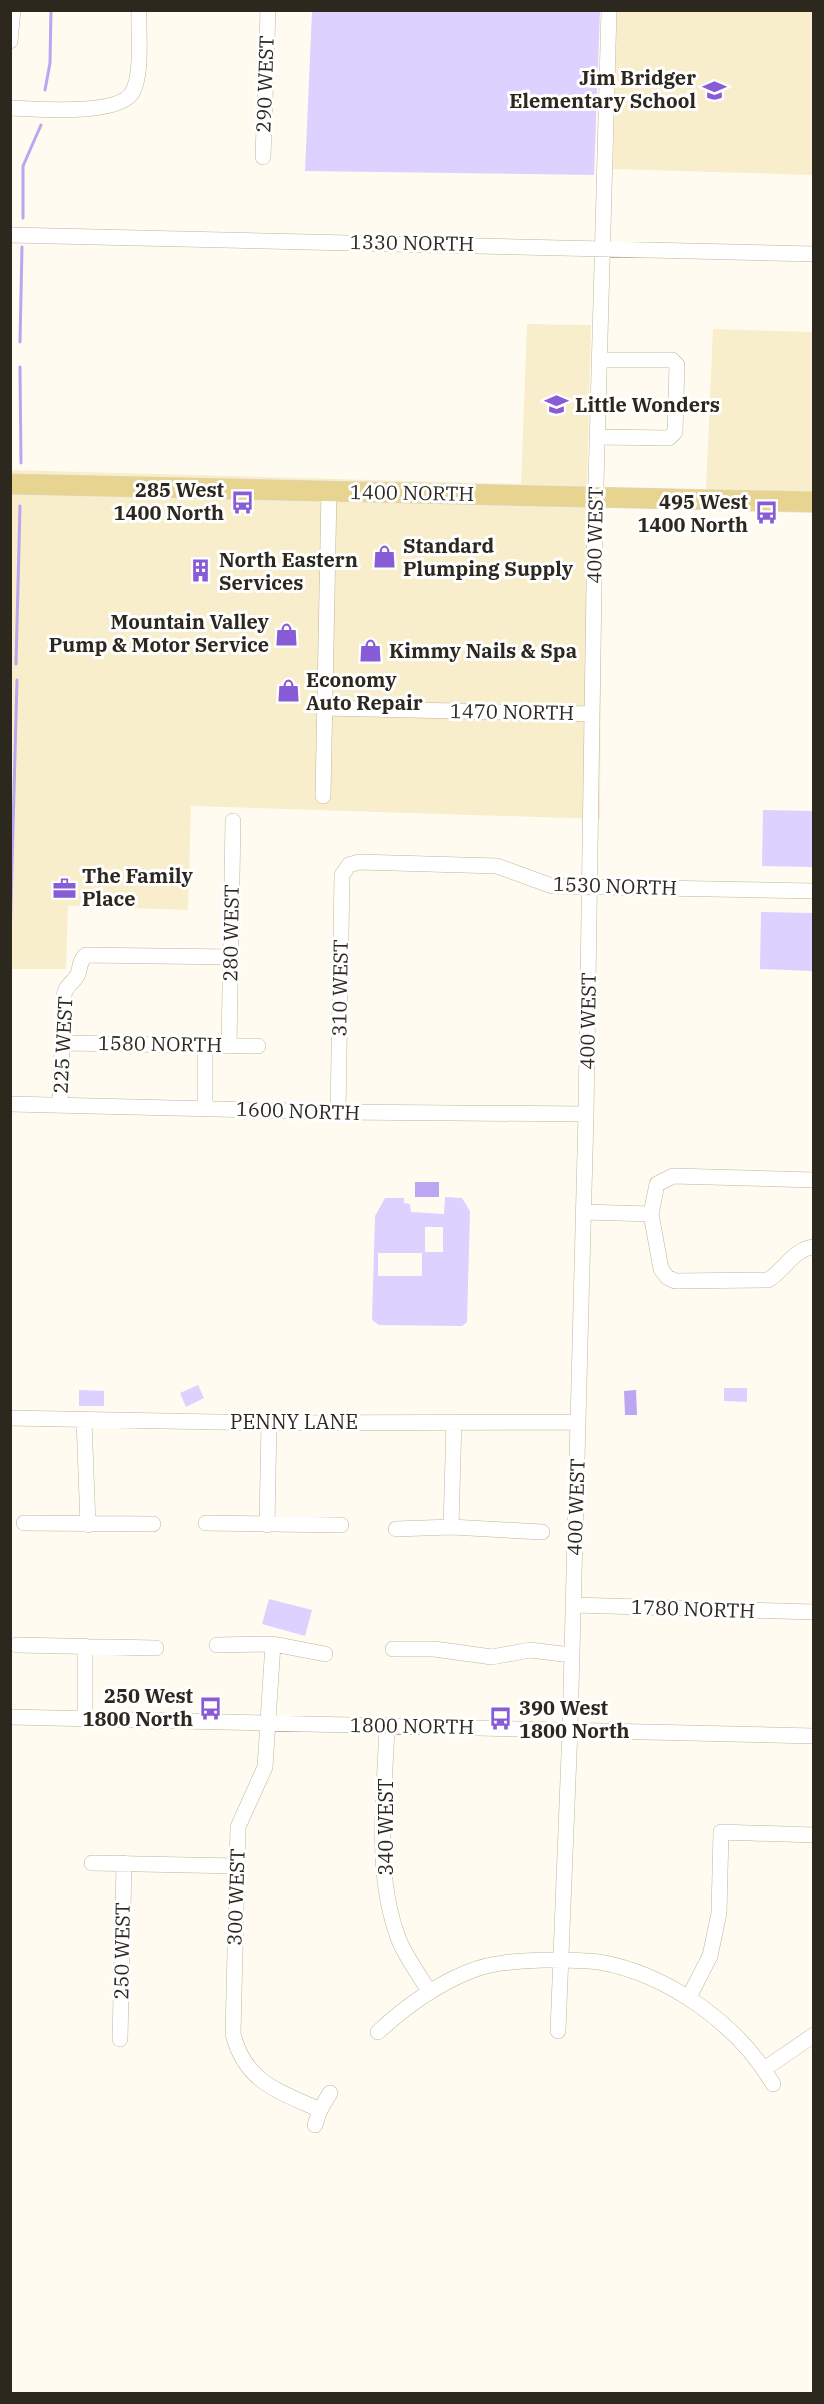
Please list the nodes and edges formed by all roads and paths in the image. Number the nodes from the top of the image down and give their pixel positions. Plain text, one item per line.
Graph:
1 (13, 10) edge
2 (139, 10) edge
3 (267, 10) edge
4 (609, 10) edge
5 (10, 41) edge
6 (10, 108) edge
7 (263, 157) dead end
8 (10, 235) edge
9 (604, 248) junction
10 (813, 254) edge
11 (600, 360) junction
12 (598, 436) junction
13 (10, 484) edge
14 (329, 491) junction
15 (596, 497) junction
16 (813, 502) edge
17 (325, 708) junction
18 (592, 714) junction
19 (323, 796) dead end
20 (233, 821) dead end
21 (349, 865) joint
22 (590, 887) junction
23 (813, 891) edge
24 (230, 957) junction
25 (62, 1042) junction
26 (205, 1045) junction
27 (229, 1045) junction
28 (258, 1046) dead end
29 (10, 1104) edge
30 (60, 1105) junction
31 (205, 1108) junction
32 (338, 1112) junction
33 (586, 1114) junction
34 (813, 1180) edge
35 (584, 1212) junction
36 (651, 1214) junction
37 (813, 1247) edge
38 (10, 1418) edge
39 (84, 1420) junction
40 (454, 1422) junction
41 (578, 1422) junction
42 (269, 1423) junction
43 (206, 1522) dead end
44 (24, 1523) dead end
45 (88, 1524) junction
46 (153, 1524) dead end
47 (267, 1525) junction
48 (341, 1525) dead end
49 (451, 1527) junction
50 (396, 1528) dead end
51 (542, 1532) dead end
52 (573, 1605) junction
53 (813, 1612) edge
54 (273, 1644) junction
55 (217, 1645) dead end
56 (17, 1646) dead end
57 (85, 1646) junction
58 (156, 1648) dead end
59 (393, 1649) dead end
60 (325, 1654) dead end
61 (571, 1655) junction
62 (10, 1718) edge
63 (85, 1719) junction
64 (268, 1724) junction
65 (387, 1725) junction
66 (570, 1729) junction
67 (813, 1736) edge
68 (813, 1835) edge
69 (92, 1863) dead end
70 (124, 1863) junction
71 (237, 1866) junction
72 (561, 1960) junction
73 (429, 1991) junction
74 (689, 1997) junction
75 (558, 2031) dead end
76 (378, 2032) dead end
77 (813, 2035) edge
78 (120, 2039) dead end
79 (764, 2069) junction
80 (772, 2084) dead end
81 (330, 2092) dead end
82 (320, 2110) junction
83 (315, 2125) dead end

1 - 5 street
2 - 6 street
3 - 7 street, 290 WEST
4 - 9 street, 400 WEST
8 - 9 street, 1330 NORTH
9 - 10 street, 1330 NORTH
9 - 11 street, 400 WEST
11 - 12 street, 400 WEST
11 - 12 street
12 - 15 street, 400 WEST
13 - 14 main road, 1400 NORTH
14 - 15 main road, 1400 NORTH
14 - 17 street
15 - 16 main road, 1400 NORTH
15 - 18 street, 400 WEST
17 - 18 street, 1470 NORTH
17 - 19 street
18 - 22 street, 400 WEST
20 - 24 street, 280 WEST
21 - 22 street, 1530 NORTH
21 - 32 street, 310 WEST
22 - 23 street, 1530 NORTH
22 - 33 street, 400 WEST
24 - 25 street, 225 WEST
24 - 27 street, 280 WEST
25 - 26 street, 1580 NORTH
25 - 30 street, 225 WEST
26 - 27 street, 1580 NORTH
26 - 31 street
27 - 28 street, 1580 NORTH
29 - 30 street, 1600 NORTH
30 - 31 street, 1600 NORTH
31 - 32 street, 1600 NORTH
32 - 33 street, 1600 NORTH
33 - 35 street, 400 WEST
34 - 36 street
35 - 36 street
35 - 41 street, 400 WEST
36 - 37 street
38 - 39 street, PENNY LANE
39 - 42 street, PENNY LANE
39 - 45 street
40 - 41 street, PENNY LANE
40 - 42 street, PENNY LANE
40 - 49 street
41 - 52 street, 400 WEST
42 - 47 street
43 - 47 street
44 - 45 street
45 - 46 street
47 - 48 street
49 - 50 street
49 - 51 street
52 - 53 street, 1780 NORTH
52 - 61 street, 400 WEST
54 - 55 street
54 - 60 street
54 - 64 street, 300 WEST
56 - 57 street
57 - 58 street
57 - 63 street
59 - 61 street
61 - 66 street, 400 WEST
62 - 63 street, 1800 NORTH
63 - 64 street, 1800 NORTH
64 - 65 street, 1800 NORTH
64 - 71 street, 300 WEST
65 - 66 street, 1800 NORTH
65 - 73 street, 340 WEST
66 - 67 street, 1800 NORTH
66 - 72 street, 400 WEST
68 - 74 street
69 - 70 street
70 - 71 street
70 - 78 street, 250 WEST
71 - 82 street, 300 WEST
72 - 73 street
72 - 74 street
72 - 75 street, 400 WEST
73 - 76 street
74 - 79 street
77 - 79 street
79 - 80 street
81 - 82 street
82 - 83 street

